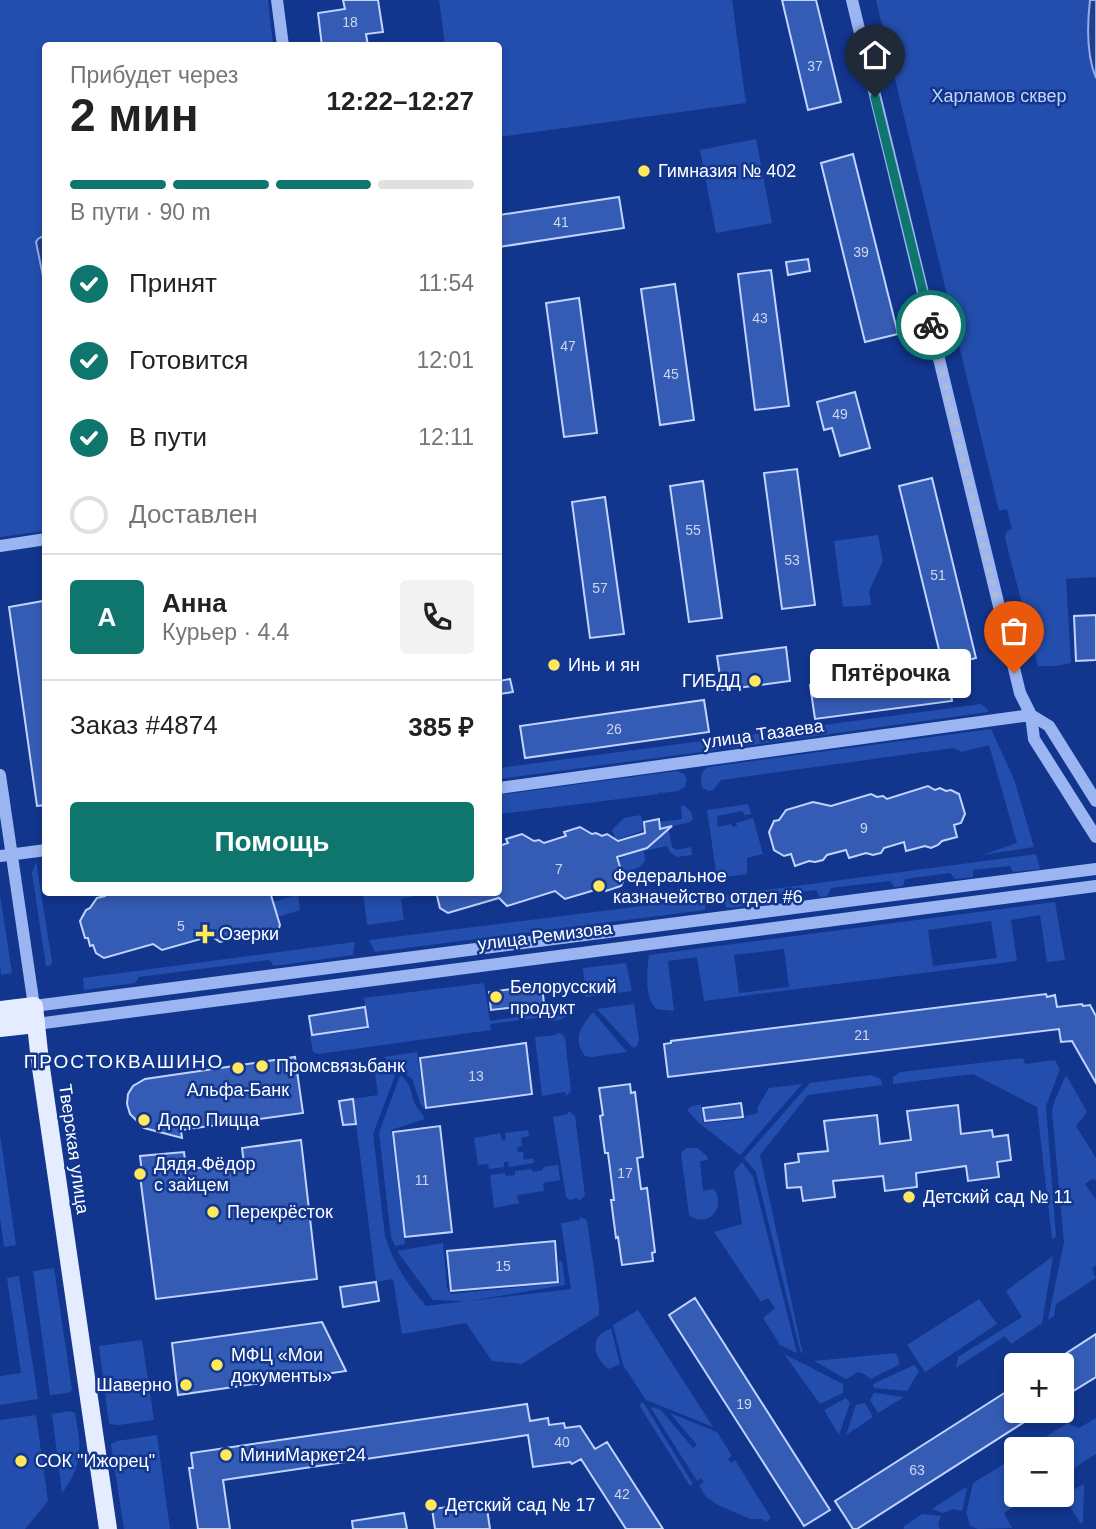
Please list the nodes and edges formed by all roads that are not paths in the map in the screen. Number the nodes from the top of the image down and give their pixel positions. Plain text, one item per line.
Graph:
1 (277, 0) edge
2 (852, 0) edge
3 (282, 42) edge
4 (42, 540) edge
5 (0, 546) edge
6 (1031, 715) junction
7 (0, 775) edge
8 (502, 788) edge
9 (1096, 801) edge
10 (1096, 837) edge
11 (42, 850) edge
12 (6, 855) edge
13 (1096, 869) edge
14 (1096, 886) edge
15 (0, 1010) edge
16 (35, 1015) junction
17 (0, 1028) edge
18 (108, 1529) edge

1 - 3 street
2 - 6 street
4 - 5 street
6 - 8 street, улица Тазаева
6 - 9 street
6 - 10 street
7 - 12 street, Тверская улица
11 - 12 street
12 - 16 street, Тверская улица
13 - 16 street, улица Ремизова
14 - 16 street, улица Ремизова
15 - 16 main road, улица Ремизова
16 - 17 main road, улица Ремизова
16 - 18 main road, Тверская улица

